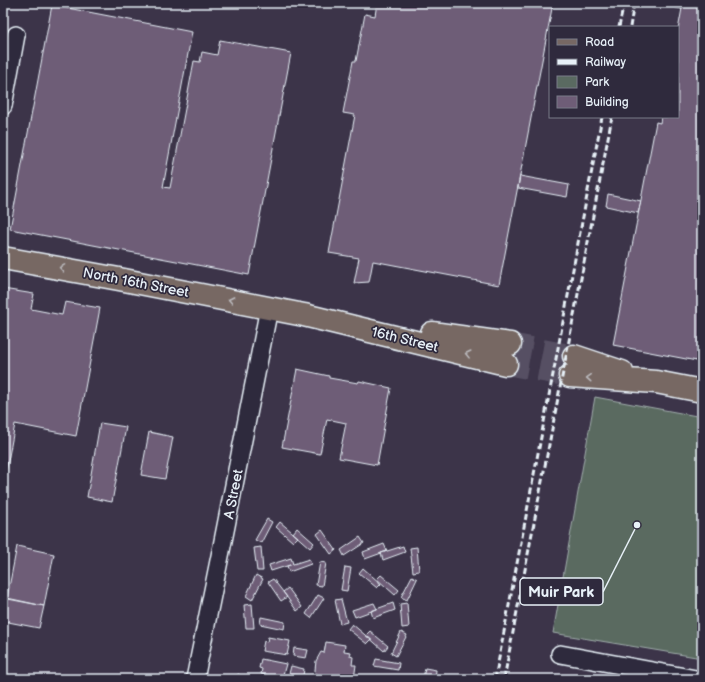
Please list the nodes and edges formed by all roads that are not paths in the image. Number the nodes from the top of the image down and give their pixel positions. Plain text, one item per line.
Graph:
1 (16, 35) dead end
2 (3, 106) edge
3 (3, 258) edge
4 (269, 308) junction
5 (508, 354) tunnel mouth
6 (572, 366) tunnel mouth
7 (702, 391) edge
8 (560, 654) dead end
9 (194, 679) edge
10 (696, 679) edge

1 - 2 street
4 -> 3 main road, North 16th Street
5 -> 4 main road, 16th Street
4 - 9 street, A Street
7 -> 6 main road
8 - 10 street

